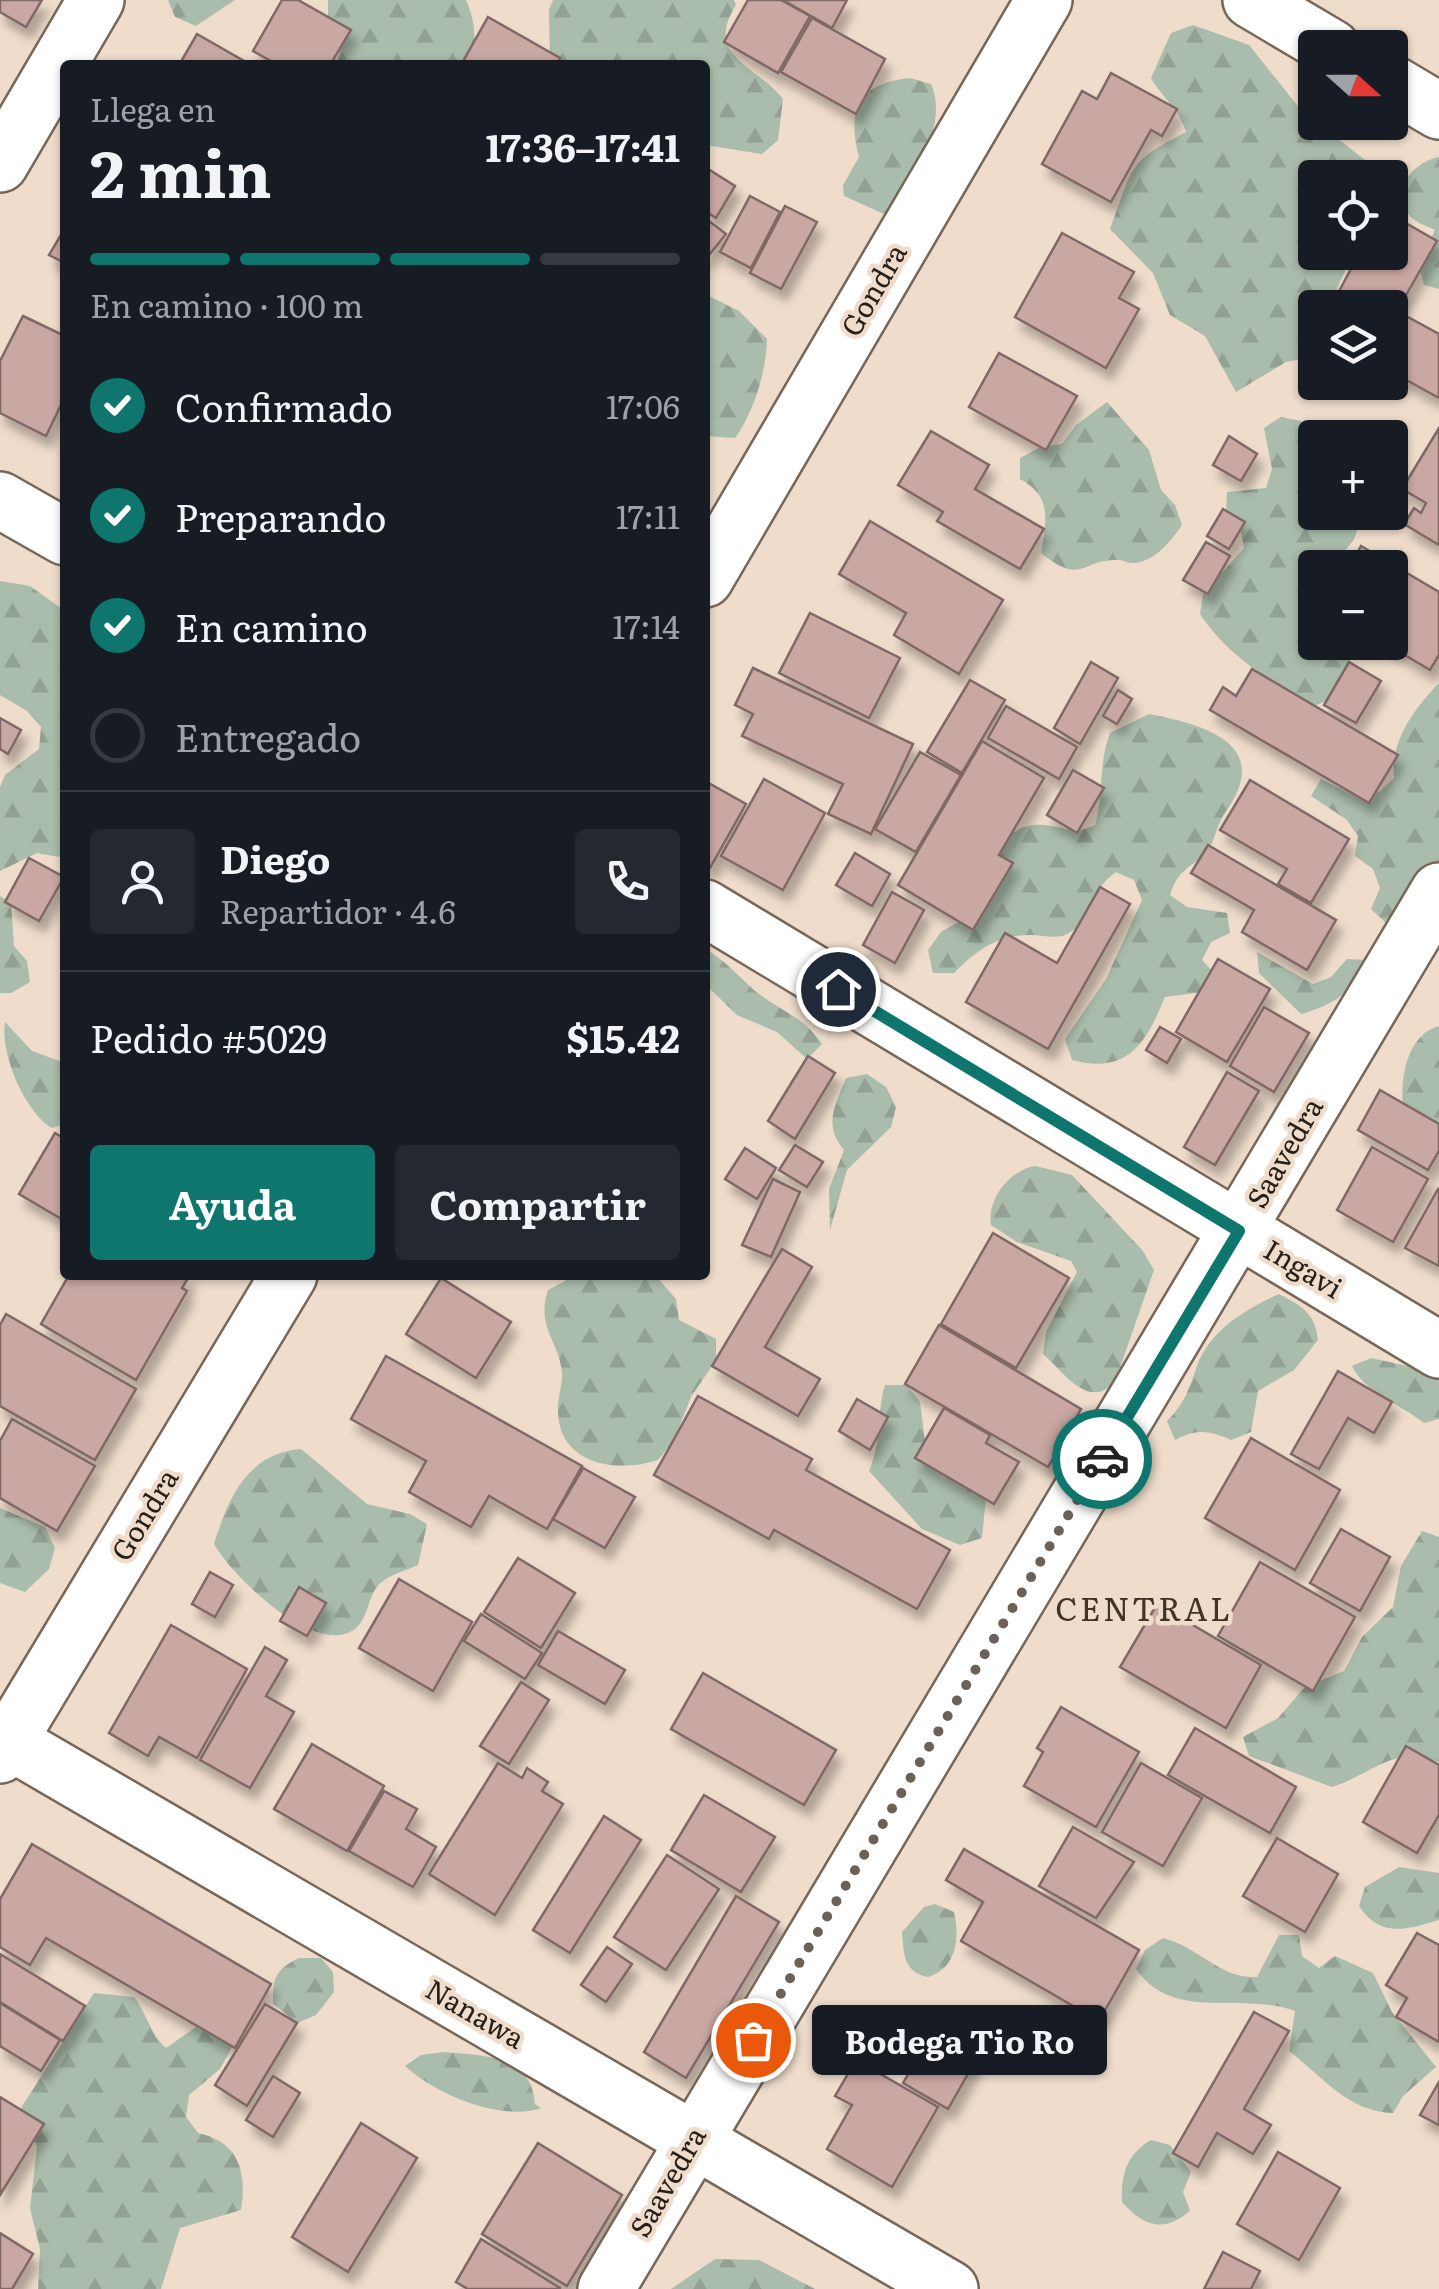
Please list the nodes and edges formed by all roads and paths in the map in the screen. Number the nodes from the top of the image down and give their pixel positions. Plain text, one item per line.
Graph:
1 (96, 0) edge
2 (1044, 0) edge
3 (1251, 0) edge
4 (1302, 30) edge
5 (61, 60) edge
6 (60, 62) edge
7 (1408, 93) edge
8 (1439, 111) edge
9 (0, 164) edge
10 (0, 500) edge
11 (60, 534) edge
12 (710, 570) edge
13 (1439, 891) edge
14 (710, 911) edge
15 (1239, 1231) junction
16 (287, 1280) edge
17 (1439, 1350) edge
18 (3, 1744) edge
19 (692, 2141) junction
20 (606, 2289) edge
21 (950, 2289) edge

1 - 5 street
2 - 12 street, Gondra
3 - 4 street
6 - 9 street
7 - 8 street
10 - 11 street
13 - 15 street, Saavedra
14 - 15 street, Ingavi
15 - 17 street, Ingavi
15 - 19 street, Saavedra
16 - 18 street, Gondra
18 - 19 street, Nanawa
19 - 20 street, Saavedra
19 - 21 street, Nanawa

